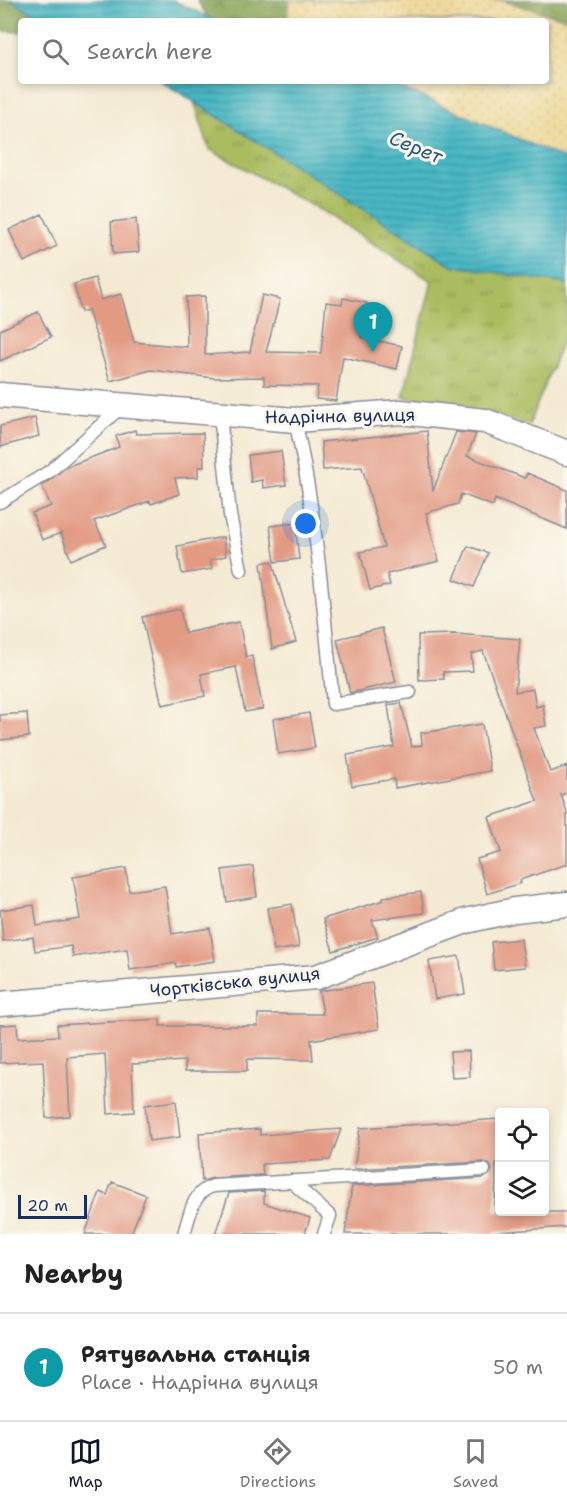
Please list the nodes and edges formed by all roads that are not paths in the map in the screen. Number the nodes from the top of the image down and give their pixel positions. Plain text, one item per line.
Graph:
1 (0, 395) edge
2 (121, 407) junction
3 (219, 414) junction
4 (295, 420) junction
5 (567, 453) edge
6 (0, 502) edge
7 (241, 570) dead end
8 (410, 692) dead end
9 (567, 904) edge
10 (0, 1004) edge
11 (484, 1170) dead end
12 (291, 1181) junction
13 (184, 1234) edge
14 (324, 1234) edge

1 - 2 street, Надрічна вулиця
2 - 3 street, Надрічна вулиця
2 - 6 lane
3 - 4 street, Надрічна вулиця
3 - 7 lane
4 - 5 street, Надрічна вулиця
4 - 8 lane
9 - 10 street, Чортківська вулиця
11 - 12 lane
12 - 13 lane
12 - 14 lane

